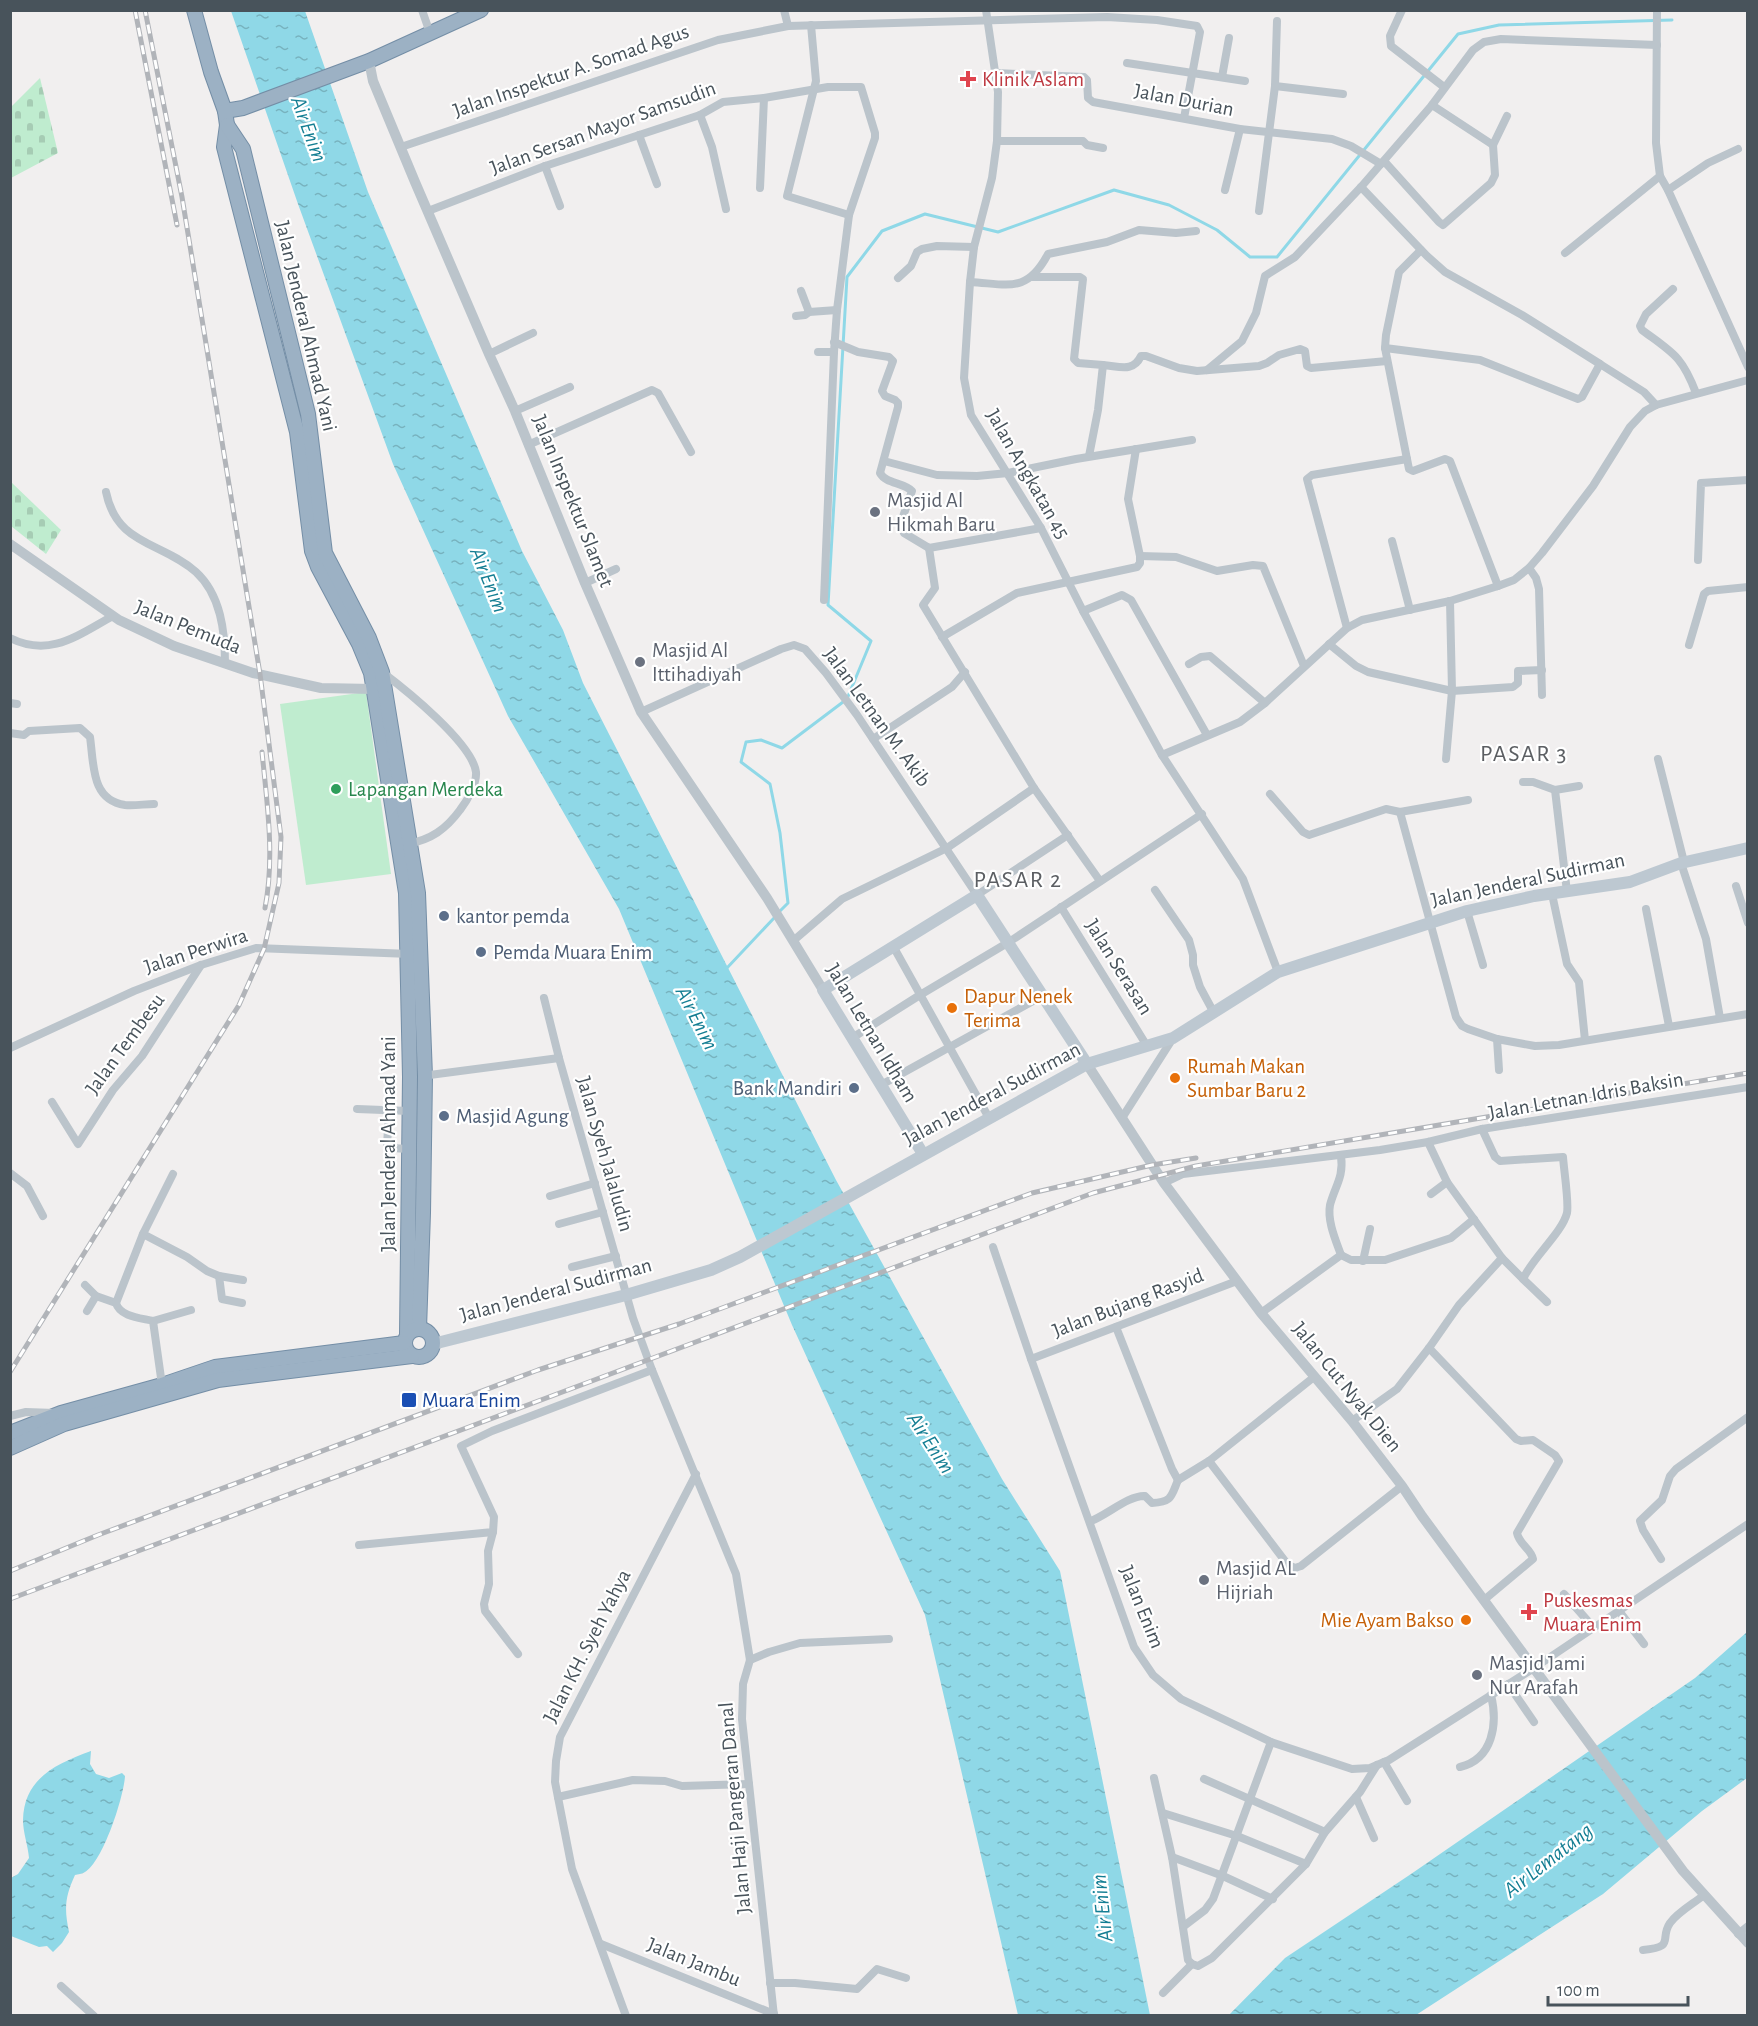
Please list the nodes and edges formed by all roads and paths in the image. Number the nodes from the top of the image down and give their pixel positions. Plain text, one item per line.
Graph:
1 (194, 10) edge
2 (422, 10) edge
3 (784, 10) edge
4 (1402, 10) edge
5 (1657, 10) edge
6 (478, 11) edge
7 (986, 15) edge
8 (1277, 21) dead end
9 (811, 25) junction
10 (788, 26) junction
11 (430, 33) junction
12 (1228, 38) dead end
13 (1657, 45) junction
14 (369, 61) junction
15 (1127, 63) dead end
16 (1193, 72) junction
17 (995, 73) junction
18 (1222, 77) junction
19 (1245, 81) dead end
20 (1275, 86) junction
21 (1444, 87) junction
22 (814, 89) junction
23 (1343, 94) dead end
24 (764, 98) junction
25 (1432, 105) junction
26 (225, 111) junction
27 (700, 115) junction
28 (1508, 116) dead end
29 (1184, 118) junction
30 (227, 125) junction
31 (1240, 129) junction
32 (1270, 132) junction
33 (639, 135) junction
34 (997, 141) junction
35 (1493, 145) junction
36 (401, 147) junction
37 (1103, 148) dead end
38 (1738, 149) dead end
39 (1382, 162) junction
40 (545, 166) junction
41 (1660, 176) junction
42 (657, 184) dead end
43 (1361, 186) junction
44 (760, 188) dead end
45 (1225, 190) dead end
46 (1668, 190) junction
47 (560, 206) dead end
48 (726, 209) dead end
49 (428, 211) junction
50 (1259, 211) dead end
51 (849, 215) junction
52 (1196, 231) dead end
53 (974, 247) junction
54 (1421, 250) junction
55 (1565, 253) dead end
56 (1032, 277) junction
57 (898, 278) dead end
58 (970, 282) junction
59 (1673, 289) dead end
60 (801, 291) dead end
61 (837, 310) junction
62 (809, 312) junction
63 (796, 316) dead end
64 (533, 333) dead end
65 (836, 342) junction
66 (1385, 348) junction
67 (818, 352) dead end
68 (834, 352) junction
69 (489, 354) junction
70 (1387, 361) junction
71 (1103, 364) junction
72 (1600, 364) junction
73 (1748, 367) edge
74 (1207, 370) junction
75 (1748, 380) edge
76 (570, 387) dead end
77 (1696, 393) junction
78 (1656, 405) junction
79 (515, 411) junction
80 (1192, 440) dead end
81 (528, 445) junction
82 (1136, 449) junction
83 (690, 452) dead end
84 (1089, 456) junction
85 (1407, 459) junction
86 (884, 461) junction
87 (1008, 473) junction
88 (1748, 480) edge
89 (106, 492) dead end
90 (1041, 528) junction
91 (1392, 541) dead end
92 (10, 544) edge
93 (929, 548) junction
94 (1140, 555) junction
95 (1698, 560) dead end
96 (1529, 568) junction
97 (616, 569) dead end
98 (1068, 581) junction
99 (585, 583) junction
100 (1498, 586) junction
101 (1748, 587) edge
102 (825, 600) dead end
103 (1450, 601) junction
104 (1410, 610) junction
105 (1083, 611) junction
106 (113, 616) junction
107 (1347, 628) junction
108 (942, 637) junction
109 (10, 638) edge
110 (1329, 644) junction
111 (1689, 645) dead end
112 (225, 663) junction
113 (1189, 664) dead end
114 (1304, 666) junction
115 (1542, 670) junction
116 (377, 672) junction
117 (965, 672) junction
118 (373, 689) junction
119 (1452, 690) junction
120 (1542, 694) dead end
121 (1265, 703) junction
122 (641, 712) junction
123 (10, 733) edge
124 (1207, 735) junction
125 (873, 739) junction
126 (1162, 755) junction
127 (1446, 759) dead end
128 (1658, 759) dead end
129 (1523, 782) dead end
130 (1580, 786) dead end
131 (1034, 788) junction
132 (1555, 790) junction
133 (1270, 794) dead end
134 (1468, 800) dead end
135 (154, 804) dead end
136 (1400, 812) junction
137 (1202, 814) junction
138 (1068, 835) junction
139 (404, 844) junction
140 (947, 848) junction
141 (1748, 848) edge
142 (1683, 863) junction
143 (1100, 881) junction
144 (1736, 886) dead end
145 (1155, 890) dead end
146 (1567, 892) junction
147 (1552, 894) junction
148 (977, 895) junction
149 (1061, 908) junction
150 (1646, 909) dead end
151 (1467, 911) junction
152 (1430, 922) junction
153 (1748, 923) edge
154 (790, 937) junction
155 (1009, 942) junction
156 (893, 946) junction
157 (413, 954) junction
158 (1483, 964) dead end
159 (201, 965) junction
160 (1278, 972) junction
161 (823, 990) junction
162 (920, 995) junction
163 (1042, 996) junction
164 (544, 998) dead end
165 (1214, 1013) junction
166 (1748, 1014) edge
167 (1720, 1018) junction
168 (1669, 1026) junction
169 (852, 1038) junction
170 (1173, 1038) junction
171 (1497, 1039) junction
172 (1585, 1040) junction
173 (949, 1046) junction
174 (1147, 1046) junction
175 (10, 1048) edge
176 (558, 1059) junction
177 (1087, 1064) junction
178 (1499, 1070) dead end
179 (425, 1076) junction
180 (411, 1077) junction
181 (881, 1085) junction
182 (1748, 1087) edge
183 (52, 1102) dead end
184 (357, 1109) dead end
185 (389, 1110) junction
186 (409, 1111) junction
187 (989, 1118) junction
188 (1122, 1118) junction
189 (1482, 1129) junction
190 (1428, 1142) junction
191 (408, 1149) junction
192 (923, 1154) junction
193 (1341, 1156) junction
194 (10, 1173) edge
195 (173, 1174) dead end
196 (1447, 1182) junction
197 (596, 1183) junction
198 (1164, 1183) junction
199 (1431, 1194) dead end
200 (550, 1196) dead end
201 (603, 1212) junction
202 (44, 1216) dead end
203 (1474, 1219) junction
204 (559, 1224) dead end
205 (1370, 1229) dead end
206 (142, 1234) junction
207 (993, 1246) dead end
208 (1341, 1255) junction
209 (616, 1256) junction
210 (1502, 1258) junction
211 (1363, 1261) junction
212 (572, 1267) dead end
213 (219, 1276) junction
214 (1523, 1279) junction
215 (243, 1280) dead end
216 (1237, 1281) junction
217 (85, 1285) dead end
218 (626, 1295) junction
219 (96, 1296) junction
220 (1547, 1302) dead end
221 (116, 1303) junction
222 (242, 1303) dead end
223 (191, 1310) dead end
224 (87, 1311) dead end
225 (1261, 1313) junction
226 (153, 1321) junction
227 (1116, 1327) junction
228 (410, 1335) junction
229 (433, 1344) junction
230 (1429, 1348) junction
231 (412, 1356) junction
232 (1031, 1359) junction
233 (652, 1370) junction
234 (1314, 1377) junction
235 (162, 1385) junction
236 (10, 1416) edge
237 (1748, 1417) edge
238 (63, 1418) junction
239 (1352, 1421) junction
240 (10, 1433) edge
241 (10, 1448) edge
242 (1209, 1461) junction
243 (696, 1474) junction
244 (1178, 1480) junction
245 (1402, 1486) junction
246 (1091, 1521) junction
247 (1748, 1524) edge
248 (493, 1532) junction
249 (358, 1545) dead end
250 (1661, 1559) dead end
251 (1564, 1594) dead end
252 (1484, 1600) junction
253 (1619, 1611) junction
254 (1594, 1628) junction
255 (889, 1639) dead end
256 (1644, 1644) dead end
257 (518, 1654) dead end
258 (750, 1660) junction
259 (1534, 1668) junction
260 (1508, 1684) junction
261 (1491, 1695) junction
262 (1534, 1722) dead end
263 (1270, 1742) junction
264 (1380, 1764) junction
265 (1460, 1767) dead end
266 (1154, 1778) dead end
267 (1204, 1779) dead end
268 (749, 1784) junction
269 (558, 1797) junction
270 (1356, 1797) junction
271 (1250, 1799) junction
272 (1407, 1801) dead end
273 (1163, 1813) junction
274 (1325, 1832) junction
275 (1237, 1836) junction
276 (1374, 1838) dead end
277 (1172, 1857) junction
278 (1306, 1864) junction
279 (1223, 1876) junction
280 (1704, 1895) junction
281 (1273, 1899) junction
282 (1184, 1926) junction
283 (1748, 1926) edge
284 (1738, 1934) junction
285 (1748, 1943) edge
286 (601, 1944) junction
287 (1643, 1950) dead end
288 (1192, 1964) junction
289 (906, 1978) dead end
290 (770, 1983) junction
291 (61, 1986) dead end
292 (1163, 1993) dead end
293 (774, 2015) edge
294 (94, 2016) edge
295 (626, 2016) edge

1 - 26 highway
2 - 11 street
3 - 10 street
4 - 21 street
5 - 13 street
6 - 11 highway
7 - 9 street, Jalan Inspektur A. Somad Agus
7 - 16 street, Jalan Inspektur A. Somad Agus
7 - 17 street, Jalan Angkatan 45
8 - 20 street
9 - 10 street, Jalan Inspektur A. Somad Agus
9 - 22 street
10 - 36 street, Jalan Inspektur A. Somad Agus
11 - 14 highway
12 - 18 street
13 - 21 street
13 - 41 street
14 - 26 highway
14 - 36 street, Jalan Inspektur Slamet
15 - 16 street
16 - 18 street
16 - 29 street
17 - 29 street, Jalan Durian
17 - 34 street, Jalan Angkatan 45
18 - 19 street
20 - 23 street
20 - 32 street
21 - 25 street
22 - 24 street, Jalan Sersan Mayor Samsudin
22 - 51 street
22 - 51 street, Jalan Sersan Mayor Samsudin
24 - 27 street, Jalan Sersan Mayor Samsudin
24 - 44 street
25 - 35 street
25 - 39 street
26 - 30 highway
27 - 33 street, Jalan Sersan Mayor Samsudin
27 - 48 street
28 - 35 street
29 - 31 street, Jalan Durian
30 - 116 highway, Jalan Jenderal Ahmad Yani
30 - 116 highway
31 - 32 street, Jalan Durian
31 - 45 street
32 - 39 street, Jalan Durian
32 - 50 street
33 - 40 street, Jalan Sersan Mayor Samsudin
33 - 42 street
34 - 37 street
34 - 53 street, Jalan Angkatan 45
35 - 39 street, Jalan Durian
36 - 49 street, Jalan Inspektur Slamet
38 - 46 street
39 - 43 street
40 - 47 street
40 - 49 street, Jalan Sersan Mayor Samsudin
41 - 46 street
41 - 55 street
43 - 54 street
43 - 74 street
46 - 73 street
49 - 69 street, Jalan Inspektur Slamet
51 - 61 street
52 - 56 street
53 - 57 street
53 - 58 street, Jalan Angkatan 45
54 - 66 street
54 - 72 street
56 - 58 street
56 - 71 street
58 - 87 street, Jalan Angkatan 45
59 - 77 street
60 - 62 street
61 - 62 street
61 - 65 street
62 - 63 street
64 - 69 street
65 - 68 street
65 - 86 street
66 - 70 street
66 - 72 street
67 - 68 street
68 - 102 street
69 - 79 street, Jalan Inspektur Slamet
70 - 74 street
70 - 85 street
71 - 74 street
71 - 84 street
72 - 78 street
75 - 77 street
76 - 79 street
77 - 78 street
78 - 96 street
79 - 81 street, Jalan Inspektur Slamet
80 - 82 street
81 - 83 street
81 - 99 street, Jalan Inspektur Slamet
82 - 84 street
82 - 94 street
84 - 87 street
85 - 100 street
85 - 107 street
86 - 87 street
86 - 93 street
87 - 90 street, Jalan Angkatan 45
88 - 95 street
89 - 112 street
90 - 93 street
90 - 98 street, Jalan Angkatan 45
91 - 104 street
92 - 106 street, Jalan Pemuda
93 - 108 street
94 - 98 street
94 - 114 street
96 - 100 street
96 - 115 street
97 - 99 street
98 - 105 street, Jalan Angkatan 45
98 - 108 street
99 - 122 street, Jalan Inspektur Slamet
100 - 103 street
101 - 111 street
103 - 104 street
103 - 119 street
104 - 107 street
105 - 124 street
105 - 126 street, Jalan Angkatan 45
106 - 109 street
106 - 112 street, Jalan Pemuda
107 - 110 street
108 - 117 street
110 - 114 street
110 - 119 street
112 - 118 street, Jalan Pemuda
113 - 121 street
114 - 121 street
115 - 119 street
115 - 120 street
116 - 118 highway
116 - 139 highway
116 - 139 street
117 - 125 street
117 - 131 street
118 - 139 highway
119 - 127 street
121 - 124 street
122 - 125 street, Jalan Letnan M. Akib
122 - 154 street, Jalan Inspektur Slamet
123 - 135 street
124 - 126 street
125 - 140 street, Jalan Letnan M. Akib
126 - 137 street, Jalan Angkatan 45
128 - 142 street
129 - 132 street
130 - 132 street
131 - 138 street
131 - 140 street
132 - 146 street
133 - 136 street
134 - 136 street
136 - 152 street
137 - 143 street
137 - 160 street, Jalan Angkatan 45
138 - 143 street
138 - 148 street
139 - 157 highway
140 - 148 street, Jalan Letnan M. Akib
140 - 154 street
141 - 142 main road, Jalan Jenderal Sudirman
142 - 146 main road, Jalan Jenderal Sudirman
142 - 167 street
143 - 149 street
144 - 153 street
145 - 165 street
146 - 147 main road, Jalan Jenderal Sudirman
147 - 151 main road, Jalan Jenderal Sudirman
147 - 172 street
148 - 155 main road
148 - 156 main road
149 - 155 street
149 - 174 street, Jalan Serasan
150 - 168 street
151 - 152 main road, Jalan Jenderal Sudirman
151 - 158 street
152 - 160 main road, Jalan Jenderal Sudirman
152 - 171 street
154 - 161 street, Jalan Letnan Idham
155 - 162 street
155 - 163 main road
156 - 161 main road
156 - 162 street
157 - 159 street, Jalan Perwira
157 - 179 highway, Jalan Jenderal Ahmad Yani
157 - 180 highway, Jalan Jenderal Ahmad Yani
159 - 175 street, Jalan Perwira
159 - 183 street, Jalan Tembesu
160 - 165 main road, Jalan Jenderal Sudirman
161 - 169 main road, Jalan Letnan Idham
162 - 169 street
162 - 173 street
163 - 173 street
163 - 177 main road
164 - 176 street, Jalan Syeh Jalaludin
165 - 170 main road, Jalan Jenderal Sudirman
166 - 167 street
167 - 168 street
168 - 172 street
169 - 181 main road, Jalan Letnan Idham
170 - 174 main road, Jalan Jenderal Sudirman
170 - 188 street
171 - 172 street
171 - 178 street
173 - 181 street
173 - 187 street
174 - 177 main road, Jalan Jenderal Sudirman
176 - 179 street, Jalan Syeh Jalaludin
176 - 197 street, Jalan Syeh Jalaludin
177 - 187 main road, Jalan Jenderal Sudirman
177 - 188 street, Jalan Cut Nyak Dien
179 - 180 street, Jalan Syeh Jalaludin
179 - 228 highway, Jalan Jenderal Ahmad Yani
180 - 186 highway, Jalan Jenderal Ahmad Yani
181 - 192 main road, Jalan Letnan Idham
182 - 189 street, Jalan Letnan Idris Baksin
184 - 185 street
185 - 186 street
185 - 191 street
186 - 191 highway, Jalan Jenderal Ahmad Yani
187 - 192 main road, Jalan Jenderal Sudirman
188 - 198 street, Jalan Cut Nyak Dien
189 - 190 street
189 - 214 street, Jalan Letnan Idris Baksin
190 - 193 street
190 - 196 street
191 - 228 highway, Jalan Jenderal Ahmad Yani
192 - 218 main road, Jalan Jenderal Sudirman
193 - 198 street
193 - 208 street
194 - 202 street
195 - 206 street
196 - 199 street
196 - 203 street
197 - 200 street
197 - 201 street, Jalan Syeh Jalaludin
198 - 216 street, Jalan Cut Nyak Dien
201 - 204 street
201 - 209 street, Jalan Syeh Jalaludin
203 - 210 street
203 - 211 street
205 - 211 street
206 - 213 street
206 - 221 street
207 - 232 street, Jalan Enim
208 - 211 street
208 - 225 street
209 - 212 street
209 - 218 street, Jalan Syeh Jalaludin
210 - 214 street
210 - 230 street
213 - 215 street
213 - 222 street
214 - 220 street
216 - 225 street, Jalan Cut Nyak Dien
216 - 227 street, Jalan Bujang Rasyid
217 - 219 street
218 - 229 main road, Jalan Jenderal Sudirman
218 - 233 street, Jalan Haji Pangeran Danal
219 - 221 street
219 - 224 street
221 - 226 street
223 - 226 street
225 - 234 street, Jalan Cut Nyak Dien
226 - 235 street
227 - 232 street, Jalan Bujang Rasyid
227 - 244 street
228 - 229 highway
228 - 231 highway
228 - 235 highway
229 - 231 highway
230 - 239 street
230 - 252 street
231 - 238 highway
232 - 246 street, Jalan Enim
233 - 243 street, Jalan Haji Pangeran Danal
233 - 248 street
234 - 239 street, Jalan Cut Nyak Dien
234 - 242 street
235 - 238 highway
236 - 238 street
237 - 250 street
238 - 240 highway
238 - 241 highway
239 - 245 street, Jalan Cut Nyak Dien
242 - 244 street
242 - 245 street
243 - 258 street, Jalan Haji Pangeran Danal
243 - 269 street, Jalan KH. Syeh Yahya
244 - 246 street
245 - 252 street, Jalan Cut Nyak Dien
246 - 263 street, Jalan Enim
247 - 253 street, Jalan Enim
248 - 249 street
248 - 257 street
251 - 254 street
252 - 259 street, Jalan Cut Nyak Dien
253 - 254 street, Jalan Enim
253 - 256 street
254 - 259 street, Jalan Enim
255 - 258 street
258 - 268 street, Jalan Haji Pangeran Danal
259 - 260 street, Jalan Enim
259 - 280 street, Jalan Cut Nyak Dien
260 - 261 street, Jalan Enim
260 - 262 street
261 - 264 street, Jalan Enim
261 - 265 street
263 - 264 street, Jalan Enim
263 - 271 street
264 - 270 street
264 - 272 street
266 - 273 street
267 - 271 street
268 - 269 street
268 - 290 street, Jalan Haji Pangeran Danal
269 - 286 street, Jalan KH. Syeh Yahya
270 - 274 street
270 - 276 street
271 - 274 street
271 - 275 street
273 - 275 street
273 - 277 street
274 - 278 street
275 - 278 street
275 - 279 street
277 - 279 street
277 - 282 street
278 - 281 street
279 - 281 street
279 - 282 street
280 - 284 street, Jalan Cut Nyak Dien
280 - 287 street
281 - 288 street
282 - 288 street
283 - 284 street
284 - 285 street, Jalan Cut Nyak Dien
286 - 293 street, Jalan Jambu
286 - 295 street, Jalan KH. Syeh Yahya
288 - 292 street
289 - 290 street
290 - 293 street, Jalan Haji Pangeran Danal
291 - 294 street

